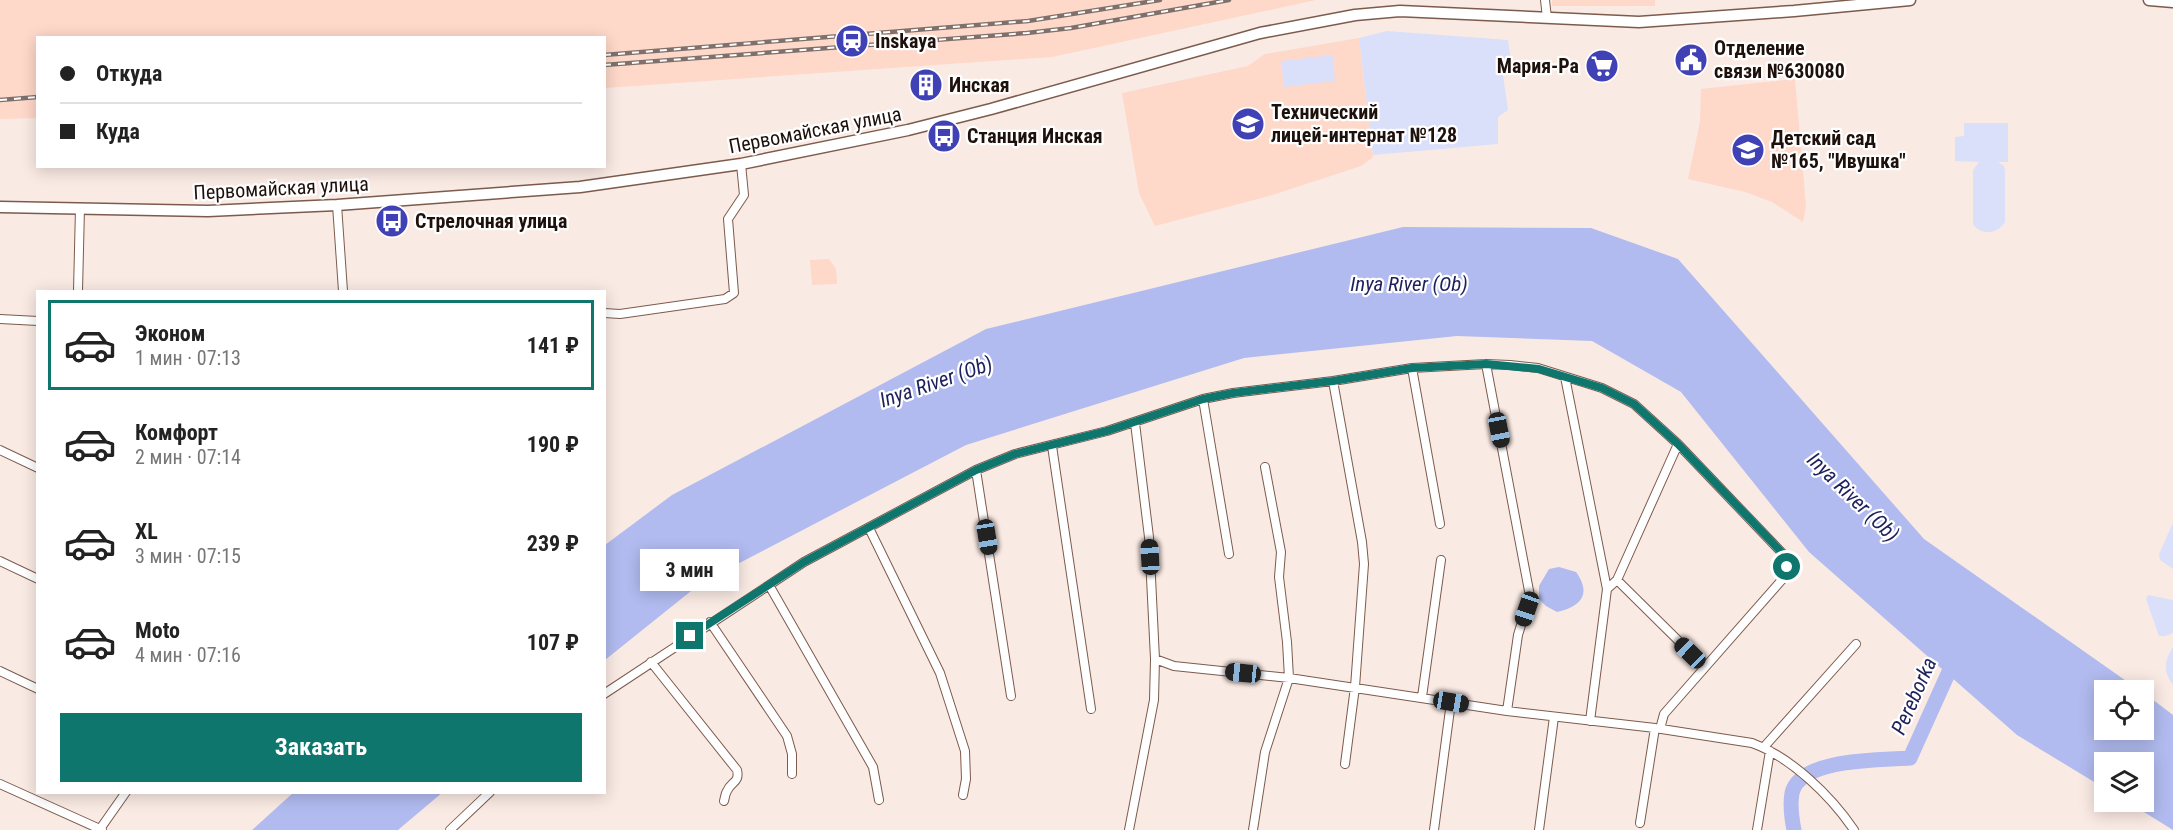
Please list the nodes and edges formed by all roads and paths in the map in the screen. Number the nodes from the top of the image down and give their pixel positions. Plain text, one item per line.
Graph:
1 (1545, 0) edge
2 (1910, 0) edge
3 (2149, 0) edge
4 (2173, 2) edge
5 (1547, 18) junction
6 (741, 164) junction
7 (337, 205) junction
8 (0, 207) edge
9 (80, 208) junction
10 (78, 290) edge
11 (343, 290) edge
12 (606, 313) edge
13 (0, 319) edge
14 (36, 321) edge
15 (1486, 364) junction
16 (1412, 368) junction
17 (1565, 377) junction
18 (1333, 381) junction
19 (1203, 399) junction
20 (1135, 423) junction
21 (1678, 444) junction
22 (1052, 446) junction
23 (0, 450) edge
24 (36, 467) edge
25 (1265, 467) dead end
26 (976, 470) junction
27 (1440, 524) dead end
28 (869, 528) junction
29 (1229, 554) dead end
30 (1441, 560) dead end
31 (0, 561) edge
32 (36, 578) edge
33 (1617, 580) junction
34 (769, 585) junction
35 (1607, 590) junction
36 (710, 622) junction
37 (1856, 644) dead end
38 (1155, 659) junction
39 (651, 663) junction
40 (1705, 667) junction
41 (0, 671) edge
42 (1288, 678) junction
43 (1355, 687) junction
44 (36, 688) edge
45 (606, 693) edge
46 (1011, 696) dead end
47 (1422, 697) junction
48 (1451, 702) junction
49 (1091, 710) dead end
50 (1507, 711) junction
51 (1554, 717) junction
52 (1590, 721) junction
53 (1657, 728) junction
54 (1767, 749) junction
55 (1345, 764) dead end
56 (792, 774) dead end
57 (0, 784) edge
58 (125, 794) edge
59 (488, 794) edge
60 (963, 795) dead end
61 (879, 800) dead end
62 (724, 801) dead end
63 (1640, 823) dead end
64 (101, 829) edge
65 (450, 830) edge
66 (1129, 830) edge
67 (1253, 830) edge
68 (1434, 830) edge
69 (1539, 830) edge
70 (1757, 830) edge
71 (1854, 830) edge

1 - 5 street
2 - 5 main road, Первомайская улица
3 - 4 main road
5 - 6 main road, Первомайская улица
6 - 7 main road, Первомайская улица
6 - 12 street
7 - 9 main road, Первомайская улица
7 - 11 street
8 - 9 main road, Первомайская улица
9 - 10 street
13 - 14 street
15 - 16 street
15 - 17 street
15 - 50 street
16 - 18 street
16 - 27 street
17 - 21 street
17 - 35 street
18 - 19 street
18 - 43 street
19 - 20 street
19 - 29 street
20 - 22 street
20 - 38 street
21 - 33 street
21 - 40 street
22 - 26 street
22 - 49 street
23 - 24 street
25 - 42 street
26 - 28 street
26 - 46 street
28 - 34 street
28 - 60 street
30 - 47 street
31 - 32 street
33 - 35 street
33 - 40 street
34 - 36 street
34 - 61 street
35 - 52 street
36 - 39 street
36 - 56 street
37 - 54 street
38 - 42 street
38 - 66 street
39 - 45 street
39 - 62 street
40 - 53 street
41 - 44 street
42 - 43 street
42 - 67 street
43 - 47 street
43 - 55 street
47 - 48 street
48 - 50 street
48 - 68 street
50 - 51 street
51 - 52 street
51 - 69 street
52 - 53 street
53 - 54 street
53 - 63 street
54 - 70 street
54 - 71 street
57 - 64 street
58 - 64 street
59 - 65 street

